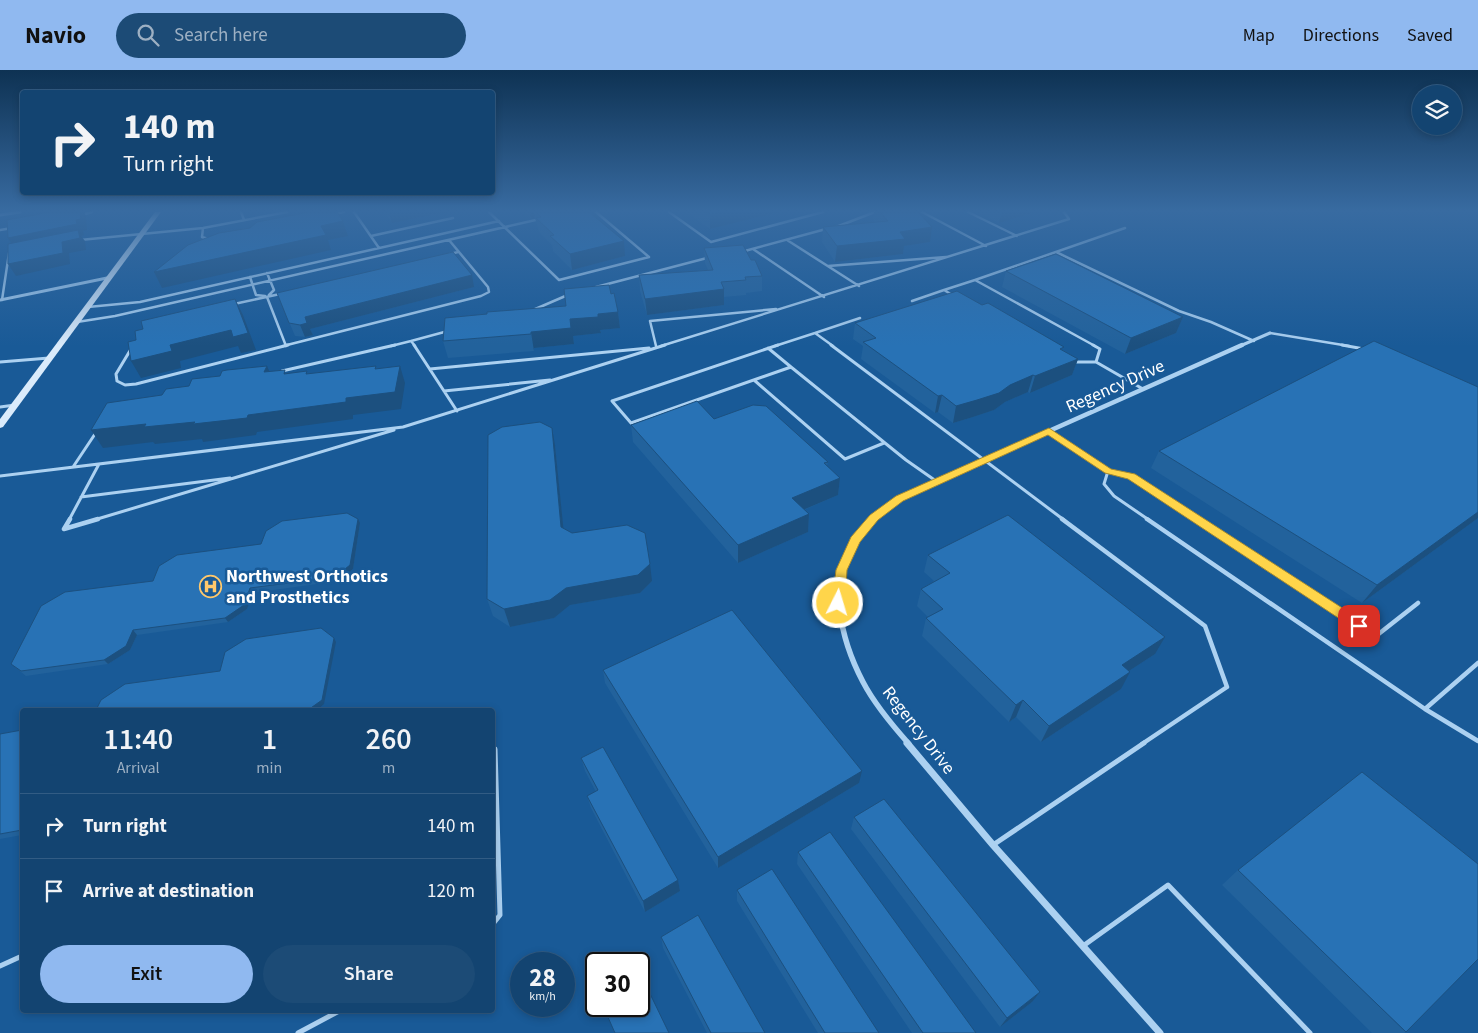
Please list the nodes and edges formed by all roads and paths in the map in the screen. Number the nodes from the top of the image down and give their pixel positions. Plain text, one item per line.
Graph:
1 (8, 257) edge
2 (123, 257) edge
3 (339, 257) edge
4 (375, 257) edge
5 (462, 257) edge
6 (535, 257) edge
7 (649, 257) edge
8 (709, 257) edge
9 (765, 257) edge
10 (814, 257) edge
11 (943, 257) edge
12 (952, 257) edge
13 (1042, 257) edge
14 (1066, 257) edge
15 (828, 266) junction
16 (267, 273) junction
17 (250, 277) junction
18 (107, 278) junction
19 (975, 280) junction
20 (270, 281) junction
21 (252, 285) junction
22 (858, 286) junction
23 (589, 289) edge
24 (944, 290) junction
25 (286, 292) edge
26 (172, 294) junction
27 (570, 294) edge
28 (267, 297) junction
29 (824, 297) junction
30 (1, 300) edge
31 (961, 300) edge
32 (912, 301) dead end
33 (174, 303) junction
34 (230, 305) edge
35 (87, 307) junction
36 (787, 308) junction
37 (528, 311) edge
38 (860, 318) dead end
39 (76, 322) junction
40 (456, 329) edge
41 (815, 333) junction
42 (1270, 333) joint
43 (411, 341) junction
44 (1254, 341) junction
45 (133, 346) edge
46 (286, 346) junction
47 (657, 347) junction
48 (768, 348) junction
49 (1370, 350) edge
50 (49, 358) junction
51 (0, 362) edge
52 (1071, 362) edge
53 (1096, 362) junction
54 (791, 367) junction
55 (430, 369) junction
56 (275, 372) edge
57 (560, 379) junction
58 (754, 380) junction
59 (1144, 389) junction
60 (444, 391) junction
61 (15, 405) junction
62 (0, 407) edge
63 (457, 411) junction
64 (0, 425) edge
65 (403, 427) junction
66 (97, 430) edge
67 (1049, 431) junction
68 (884, 443) junction
69 (984, 460) junction
70 (100, 464) junction
71 (72, 467) junction
72 (1108, 471) junction
73 (0, 476) edge
74 (242, 477) junction
75 (936, 481) junction
76 (81, 497) junction
77 (1418, 603) dead end
78 (1478, 663) edge
79 (1425, 709) junction
80 (1478, 741) edge
81 (495, 749) edge
82 (993, 845) junction
83 (495, 921) edge
84 (1083, 946) junction
85 (20, 957) edge
86 (0, 966) edge
87 (335, 1013) edge
88 (298, 1033) edge
89 (1160, 1033) edge
90 (1310, 1033) edge

1 - 30 lane
2 - 18 main road
3 - 16 lane
4 - 20 lane
5 - 46 lane
6 - 7 lane
8 - 23 lane
9 - 29 lane
10 - 15 lane
11 - 15 lane
12 - 22 lane
13 - 19 lane
14 - 44 lane
15 - 22 lane
16 - 17 lane
16 - 20 lane
17 - 21 lane
17 - 26 lane
18 - 30 street
18 - 35 main road
19 - 24 lane
19 - 53 lane
20 - 21 lane
20 - 28 lane
21 - 28 lane
21 - 33 lane
22 - 29 lane
24 - 31 lane
24 - 32 lane
25 - 28 lane
26 - 33 lane
26 - 35 lane
27 - 37 lane
28 - 34 lane
28 - 46 lane
29 - 36 lane
33 - 39 lane
35 - 39 main road
36 - 47 lane
36 - 47 lane
38 - 41 lane
39 - 50 main road
40 - 43 lane
41 - 48 lane
41 - 69 lane
42 - 44 street, Regency Drive
42 - 49 lane
43 - 55 lane
43 - 56 lane
44 - 59 street, Regency Drive
45 - 46 lane
47 - 55 lane
47 - 57 lane
48 - 54 lane
48 - 58 lane
50 - 51 lane
50 - 61 main road
52 - 53 lane
53 - 59 lane
54 - 58 lane
54 - 68 lane
55 - 60 lane
57 - 60 lane
57 - 63 lane
58 - 68 lane
59 - 67 street, Regency Drive
60 - 63 lane
61 - 62 lane
61 - 64 main road
63 - 65 lane
65 - 70 lane
65 - 74 lane
66 - 71 lane
67 - 69 street, Regency Drive
67 - 72 lane
68 - 75 lane
69 - 75 street, Regency Drive
69 - 82 lane
70 - 71 lane
70 - 76 lane
71 - 73 lane
72 - 77 lane
72 - 79 lane
74 - 76 lane
74 - 76 lane
75 - 82 street, Regency Drive
78 - 79 lane
79 - 80 lane
81 - 83 lane
82 - 84 street, Regency Drive
84 - 89 street, Regency Drive
84 - 90 lane
85 - 86 lane
87 - 88 lane

